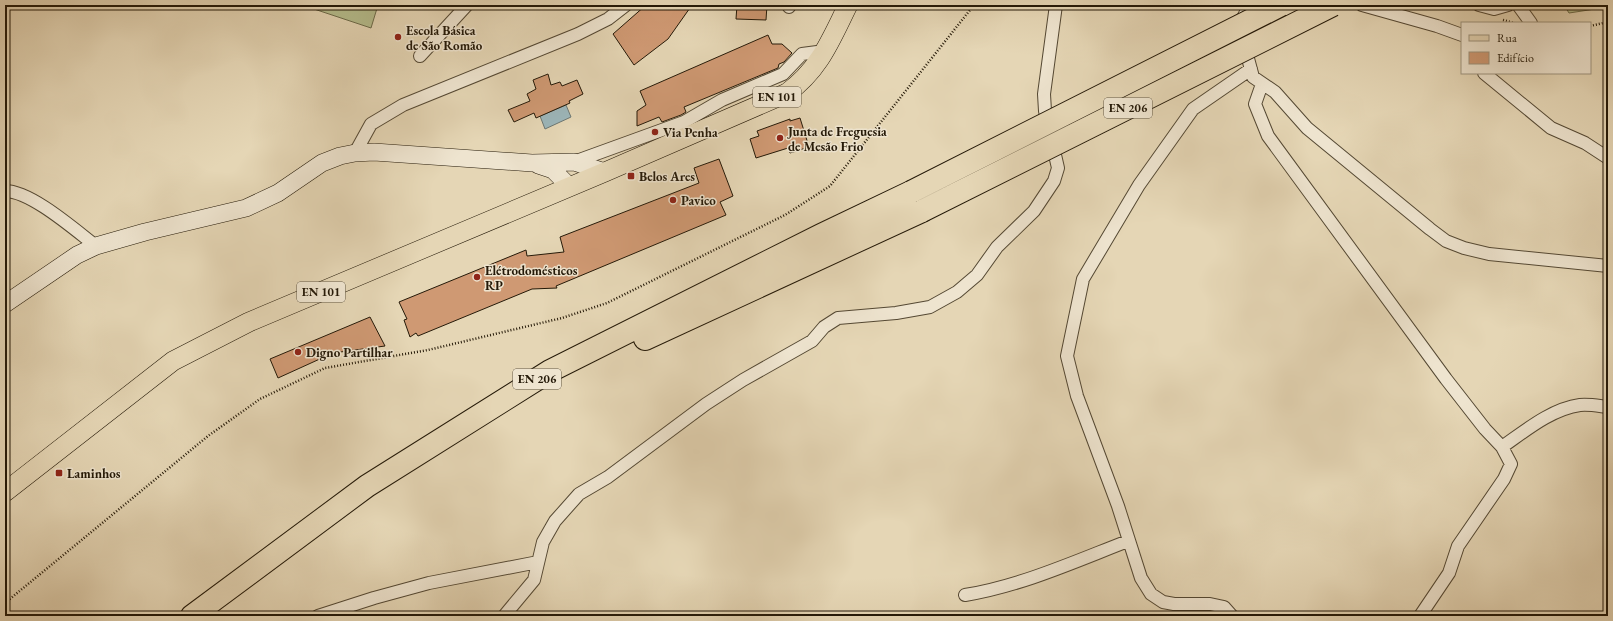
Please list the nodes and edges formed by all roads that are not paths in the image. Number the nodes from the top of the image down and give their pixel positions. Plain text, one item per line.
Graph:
1 (467, 5) edge
2 (626, 5) edge
3 (848, 5) edge
4 (1056, 5) edge
5 (1250, 5) edge
6 (1281, 5) edge
7 (1334, 5) edge
8 (1362, 5) edge
9 (1479, 5) edge
10 (1508, 5) edge
11 (1518, 5) edge
12 (1530, 22) edge
13 (1461, 35) edge
14 (825, 52) junction
15 (420, 56) dead end
16 (1250, 69) junction
17 (1485, 74) edge
18 (1262, 84) junction
19 (355, 153) junction
20 (1608, 158) edge
21 (574, 162) junction
22 (532, 163) junction
23 (553, 170) junction
24 (606, 172) junction
25 (570, 187) junction
26 (5, 191) edge
27 (550, 195) junction
28 (96, 246) junction
29 (1608, 266) edge
30 (5, 304) edge
31 (1608, 407) edge
32 (1502, 447) junction
33 (5, 492) edge
34 (1128, 541) junction
35 (538, 562) junction
36 (965, 595) dead end
37 (192, 616) edge
38 (210, 616) edge
39 (318, 616) edge
40 (504, 616) edge
41 (1232, 616) edge
42 (1420, 616) edge

1 - 15 street
2 - 19 street
3 - 14 main road, EN 101
4 - 35 street
5 - 16 street
6 - 37 highway, EN 206, bridge
7 - 38 highway, EN 206, bridge
8 - 13 street
9 - 10 street
11 - 12 street
14 - 21 street
14 - 24 main road, EN 101
16 - 18 street
16 - 34 street
17 - 20 street
18 - 29 street
18 - 32 street
19 - 22 street
19 - 28 street
21 - 22 street
21 - 23 street
21 - 24 street
22 - 23 street
23 - 25 street
23 - 27 street
24 - 25 main road, EN 101
25 - 27 main road, EN 101
26 - 28 street
27 - 33 main road, EN 101
28 - 30 street
31 - 32 street
32 - 42 street
34 - 36 street
34 - 41 street
35 - 39 street
35 - 40 street

